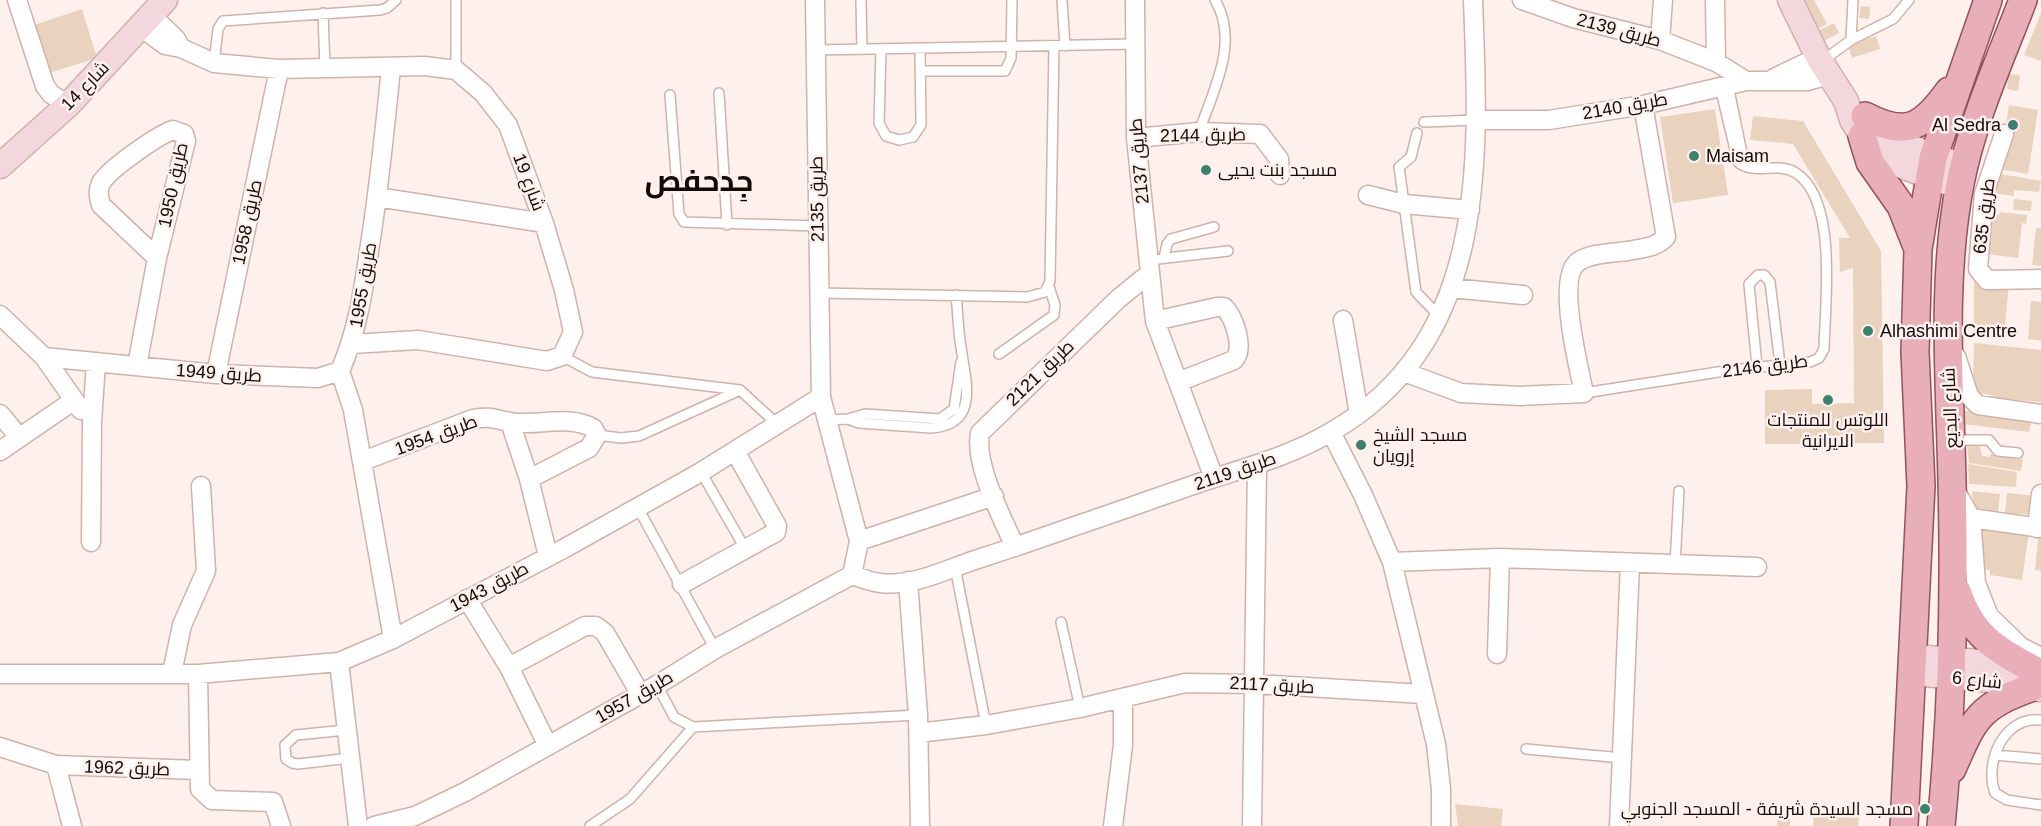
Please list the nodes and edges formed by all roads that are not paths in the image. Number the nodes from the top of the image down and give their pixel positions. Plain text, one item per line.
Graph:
1 (17, 0) edge
2 (396, 0) edge
3 (456, 0) edge
4 (815, 0) edge
5 (861, 0) edge
6 (1012, 0) edge
7 (1062, 0) edge
8 (1135, 0) edge
9 (1215, 0) edge
10 (1473, 0) edge
11 (1522, 0) edge
12 (1663, 0) edge
13 (1715, 0) edge
14 (1790, 0) edge
15 (1852, 0) edge
16 (1909, 0) edge
17 (1988, 0) edge
18 (2023, 0) edge
19 (323, 13) junction
20 (152, 14) edge
21 (1660, 40) junction
22 (1851, 40) junction
23 (1133, 44) junction
24 (1011, 46) junction
25 (1054, 46) junction
26 (1065, 46) junction
27 (920, 49) junction
28 (816, 50) junction
29 (881, 50) junction
30 (862, 51) junction
31 (1716, 62) junction
32 (214, 63) junction
33 (1823, 65) junction
34 (391, 68) junction
35 (279, 69) junction
36 (325, 69) junction
37 (456, 70) junction
38 (922, 71) junction
39 (1959, 78) junction
40 (1746, 81) junction
41 (1724, 86) junction
42 (719, 93) dead end
43 (670, 95) dead end
44 (68, 105) junction
45 (1643, 105) junction
46 (1858, 118) junction
47 (1477, 120) junction
48 (1424, 122) dead end
49 (1199, 132) junction
50 (1417, 133) dead end
51 (2004, 134) dead end
52 (1136, 138) junction
53 (0, 166) edge
54 (1931, 167) junction
55 (1280, 175) dead end
56 (1962, 176) junction
57 (1368, 195) dead end
58 (377, 197) junction
59 (1404, 204) junction
60 (1470, 210) junction
61 (544, 223) junction
62 (727, 225) junction
63 (817, 226) junction
64 (1214, 227) dead end
65 (1918, 249) junction
66 (1228, 251) dead end
67 (157, 258) junction
68 (1154, 264) junction
69 (2041, 279) edge
70 (1049, 287) junction
71 (1451, 288) junction
72 (818, 292) junction
73 (956, 295) junction
74 (1523, 295) dead end
75 (0, 315) edge
76 (1439, 316) junction
77 (1343, 320) dead end
78 (1155, 321) junction
79 (1948, 332) junction
80 (352, 344) junction
81 (999, 354) dead end
82 (562, 356) junction
83 (44, 357) junction
84 (96, 362) junction
85 (1780, 364) junction
86 (136, 366) junction
87 (1757, 366) junction
88 (340, 371) junction
89 (1404, 372) junction
90 (216, 374) junction
91 (1178, 382) junction
92 (740, 390) junction
93 (1584, 393) junction
94 (821, 397) junction
95 (72, 402) junction
96 (0, 414) edge
97 (1359, 414) junction
98 (2041, 414) edge
99 (828, 420) junction
100 (92, 422) junction
101 (510, 422) junction
102 (776, 423) junction
103 (1331, 432) junction
104 (597, 435) junction
105 (19, 437) junction
106 (1952, 440) junction
107 (0, 451) edge
108 (735, 451) junction
109 (2018, 453) dead end
110 (363, 461) junction
111 (1257, 466) junction
112 (701, 472) junction
113 (1214, 478) junction
114 (529, 479) junction
115 (1953, 485) junction
116 (201, 486) dead end
117 (1679, 490) dead end
118 (2041, 494) edge
119 (994, 496) junction
120 (637, 506) junction
121 (1971, 518) junction
122 (2039, 528) edge
123 (859, 541) junction
124 (91, 542) dead end
125 (1015, 547) junction
126 (746, 551) junction
127 (548, 556) junction
128 (1500, 558) junction
129 (1392, 562) junction
130 (1630, 563) junction
131 (1675, 565) junction
132 (955, 567) junction
133 (1757, 567) dead end
134 (852, 575) junction
135 (1952, 575) junction
136 (908, 581) junction
137 (682, 584) junction
138 (467, 599) junction
139 (1061, 622) dead end
140 (393, 639) junction
141 (715, 649) junction
142 (1497, 654) dead end
143 (339, 662) junction
144 (1914, 665) junction
145 (509, 667) junction
146 (1952, 668) junction
147 (172, 673) junction
148 (198, 674) junction
149 (0, 675) edge
150 (2039, 676) edge
151 (1256, 684) junction
152 (657, 686) junction
153 (1423, 694) junction
154 (641, 695) junction
155 (1124, 700) junction
156 (1080, 708) junction
157 (2041, 720) edge
158 (918, 724) junction
159 (986, 725) junction
160 (693, 727) junction
161 (346, 730) junction
162 (548, 746) junction
163 (0, 747) edge
164 (1526, 749) dead end
165 (1995, 755) junction
166 (350, 758) junction
167 (1622, 758) junction
168 (2041, 759) edge
169 (56, 765) junction
170 (198, 771) junction
171 (1945, 787) junction
172 (2041, 805) edge
173 (416, 821) edge
174 (922, 825) edge
175 (72, 826) edge
176 (280, 826) edge
177 (358, 826) edge
178 (374, 826) edge
179 (590, 826) edge
180 (1113, 826) edge
181 (1252, 826) edge
182 (1441, 826) edge
183 (1619, 826) edge
184 (1904, 826) edge
185 (1941, 826) edge

1 - 44 street
2 - 19 lane
3 - 37 lane
4 - 28 street, طريق 2135
5 - 30 lane
6 - 24 lane
7 - 26 lane
8 - 23 street, طريق 2137
9 - 49 lane
10 - 47 street, طريق 2119
11 - 21 street, طريق 2139
12 - 21 street
13 - 31 street
14 - 33 street
15 - 22 lane
16 - 22 lane
17 - 39 main road, شارع البديع
18 - 56 main road, شارع البديع
19 - 32 lane
19 - 36 lane
20 - 32 street
20 - 44 street, شارع 14
21 - 31 street, طريق 2139
22 - 33 lane
23 - 26 lane
23 - 52 street, طريق 2137
24 - 25 lane
24 - 27 lane
24 - 38 lane
25 - 26 lane
25 - 70 lane
27 - 29 lane
27 - 38 lane
28 - 30 lane
28 - 63 street, طريق 2135
29 - 30 lane
29 - 38 lane
31 - 40 street, طريق 2139
32 - 35 street
33 - 40 street, طريق 2140
33 - 46 street
34 - 36 street
34 - 37 street
34 - 58 street, طريق 1955
35 - 36 street
35 - 90 street, طريق 1958
37 - 61 street, شارع 19
39 - 46 main road
39 - 54 main road, شارع البديع
40 - 41 street, طريق 2140
41 - 45 street, طريق 2140
41 - 85 lane, طريق 2146
42 - 62 lane
43 - 62 lane
44 - 53 street, شارع 14
45 - 47 street, طريق 2140
45 - 93 street
46 - 54 street
46 - 65 main road
47 - 48 lane
47 - 60 street, طريق 2119
49 - 52 street, طريق 2144
49 - 55 street, طريق 2144
50 - 59 lane
51 - 69 street, طريق 635
52 - 68 street, طريق 2137
54 - 56 street
54 - 65 main road, شارع البديع
56 - 79 main road, شارع البديع
57 - 59 street
58 - 61 street
58 - 80 street, طريق 1955
59 - 60 street
59 - 76 lane
60 - 71 street, طريق 2119
61 - 82 street, شارع 19
62 - 63 lane
63 - 72 street, طريق 2135
64 - 68 lane
65 - 144 main road, شارع البديع
66 - 68 lane
67 - 67 street, طريق 1950
67 - 86 street, طريق 1950
68 - 78 street, طريق 2137
68 - 119 street, طريق 2121
70 - 73 lane
70 - 81 lane
71 - 74 street
71 - 76 street, طريق 2119
72 - 73 lane
72 - 94 street, طريق 2135
73 - 99 lane
75 - 83 street
76 - 89 street, طريق 2119
77 - 97 street
78 - 91 street, طريق 2137
78 - 91 street
79 - 98 street
79 - 106 main road, شارع البديع
80 - 82 street
80 - 88 street, طريق 1955
82 - 92 lane
83 - 84 street, طريق 1949
83 - 95 street
84 - 86 street, طريق 1949
84 - 100 street
85 - 87 lane, طريق 2146
85 - 87 lane
86 - 90 street, طريق 1949
87 - 93 lane, طريق 2146
88 - 90 street, طريق 1949
88 - 110 street
89 - 93 street, طريق 2146
89 - 97 street, طريق 2119
91 - 113 street, طريق 2137
92 - 102 lane
92 - 104 lane
94 - 99 street
94 - 102 street, طريق 1943
95 - 100 street
95 - 105 street
96 - 105 street
97 - 103 street, طريق 2119
99 - 123 street
100 - 124 street
101 - 104 street, طريق 1954
101 - 110 street, طريق 1954
101 - 114 street
102 - 108 street, طريق 1943
103 - 111 street, طريق 2119
103 - 129 street
104 - 114 street
105 - 107 street
106 - 109 lane
106 - 115 main road, شارع البديع
108 - 112 street, طريق 1943
108 - 126 street
110 - 140 street
111 - 113 street, طريق 2119
111 - 151 street
112 - 120 street, طريق 1943
112 - 126 lane
113 - 125 street, طريق 2119
114 - 127 street
115 - 121 street
115 - 135 main road, شارع البديع
116 - 147 street
117 - 131 lane
118 - 122 street
119 - 123 street
119 - 125 street, طريق 2121
120 - 127 street, طريق 1943
120 - 137 lane
121 - 122 street
121 - 150 street
123 - 134 street
125 - 132 street, طريق 2119
126 - 137 street
127 - 138 street, طريق 1943
128 - 129 street
128 - 130 street
128 - 142 street
129 - 153 street
130 - 131 street
130 - 167 street
131 - 133 street
132 - 136 street, طريق 2119
132 - 159 lane
134 - 136 street, طريق 2119
134 - 141 street, طريق 1957
135 - 146 main road, شارع البديع
135 - 150 main road
136 - 158 street
137 - 141 lane
138 - 140 street, طريق 1943
138 - 145 street
139 - 156 lane
140 - 143 street, طريق 1943
141 - 152 street, طريق 1957
143 - 148 street, طريق 1943
143 - 161 street
144 - 146 street, شارع 6
144 - 184 main road, شارع البديع
145 - 154 street
145 - 162 street
146 - 150 street, شارع 6
146 - 171 main road, شارع البديع
147 - 148 street, طريق 1943
147 - 149 street, طريق 1943
148 - 170 street
150 - 171 main road
151 - 153 street, طريق 2117
151 - 155 street, طريق 2117
151 - 181 street
152 - 154 street, طريق 1957
152 - 160 lane
153 - 182 street
154 - 162 street, طريق 1957
155 - 156 street, طريق 2117
155 - 180 street
156 - 159 street, طريق 2117
157 - 165 lane
158 - 159 street, طريق 2117
158 - 160 lane
158 - 174 street
160 - 179 lane
161 - 166 street
161 - 166 lane
162 - 173 street, طريق 1957
163 - 169 street, طريق 1962
164 - 167 lane
165 - 168 lane
165 - 172 lane
166 - 177 street
167 - 183 street
169 - 170 street, طريق 1962
169 - 175 street, طريق 1962
170 - 176 street
171 - 185 main road, شارع البديع
173 - 178 street, طريق 1957

